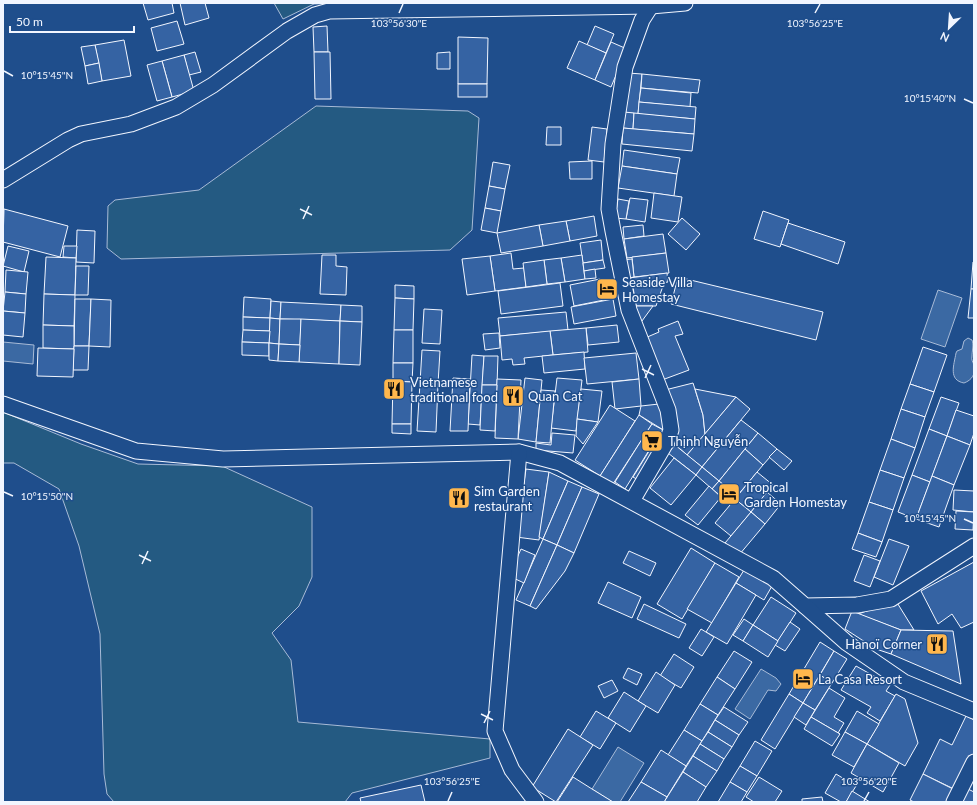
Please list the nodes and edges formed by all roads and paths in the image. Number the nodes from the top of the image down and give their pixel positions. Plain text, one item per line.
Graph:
1 (685, 3) edge
2 (651, 6) junction
3 (3, 180) edge
4 (3, 404) edge
5 (519, 452) junction
6 (632, 502) junction
7 (974, 546) edge
8 (805, 606) junction
9 (974, 711) edge
10 (974, 762) edge
11 (536, 802) edge
12 (954, 802) edge

1 - 2 street
2 - 3 street
2 - 6 street
4 - 5 street
5 - 6 street
5 - 11 street
6 - 8 street
7 - 8 street
8 - 9 street
10 - 12 street

